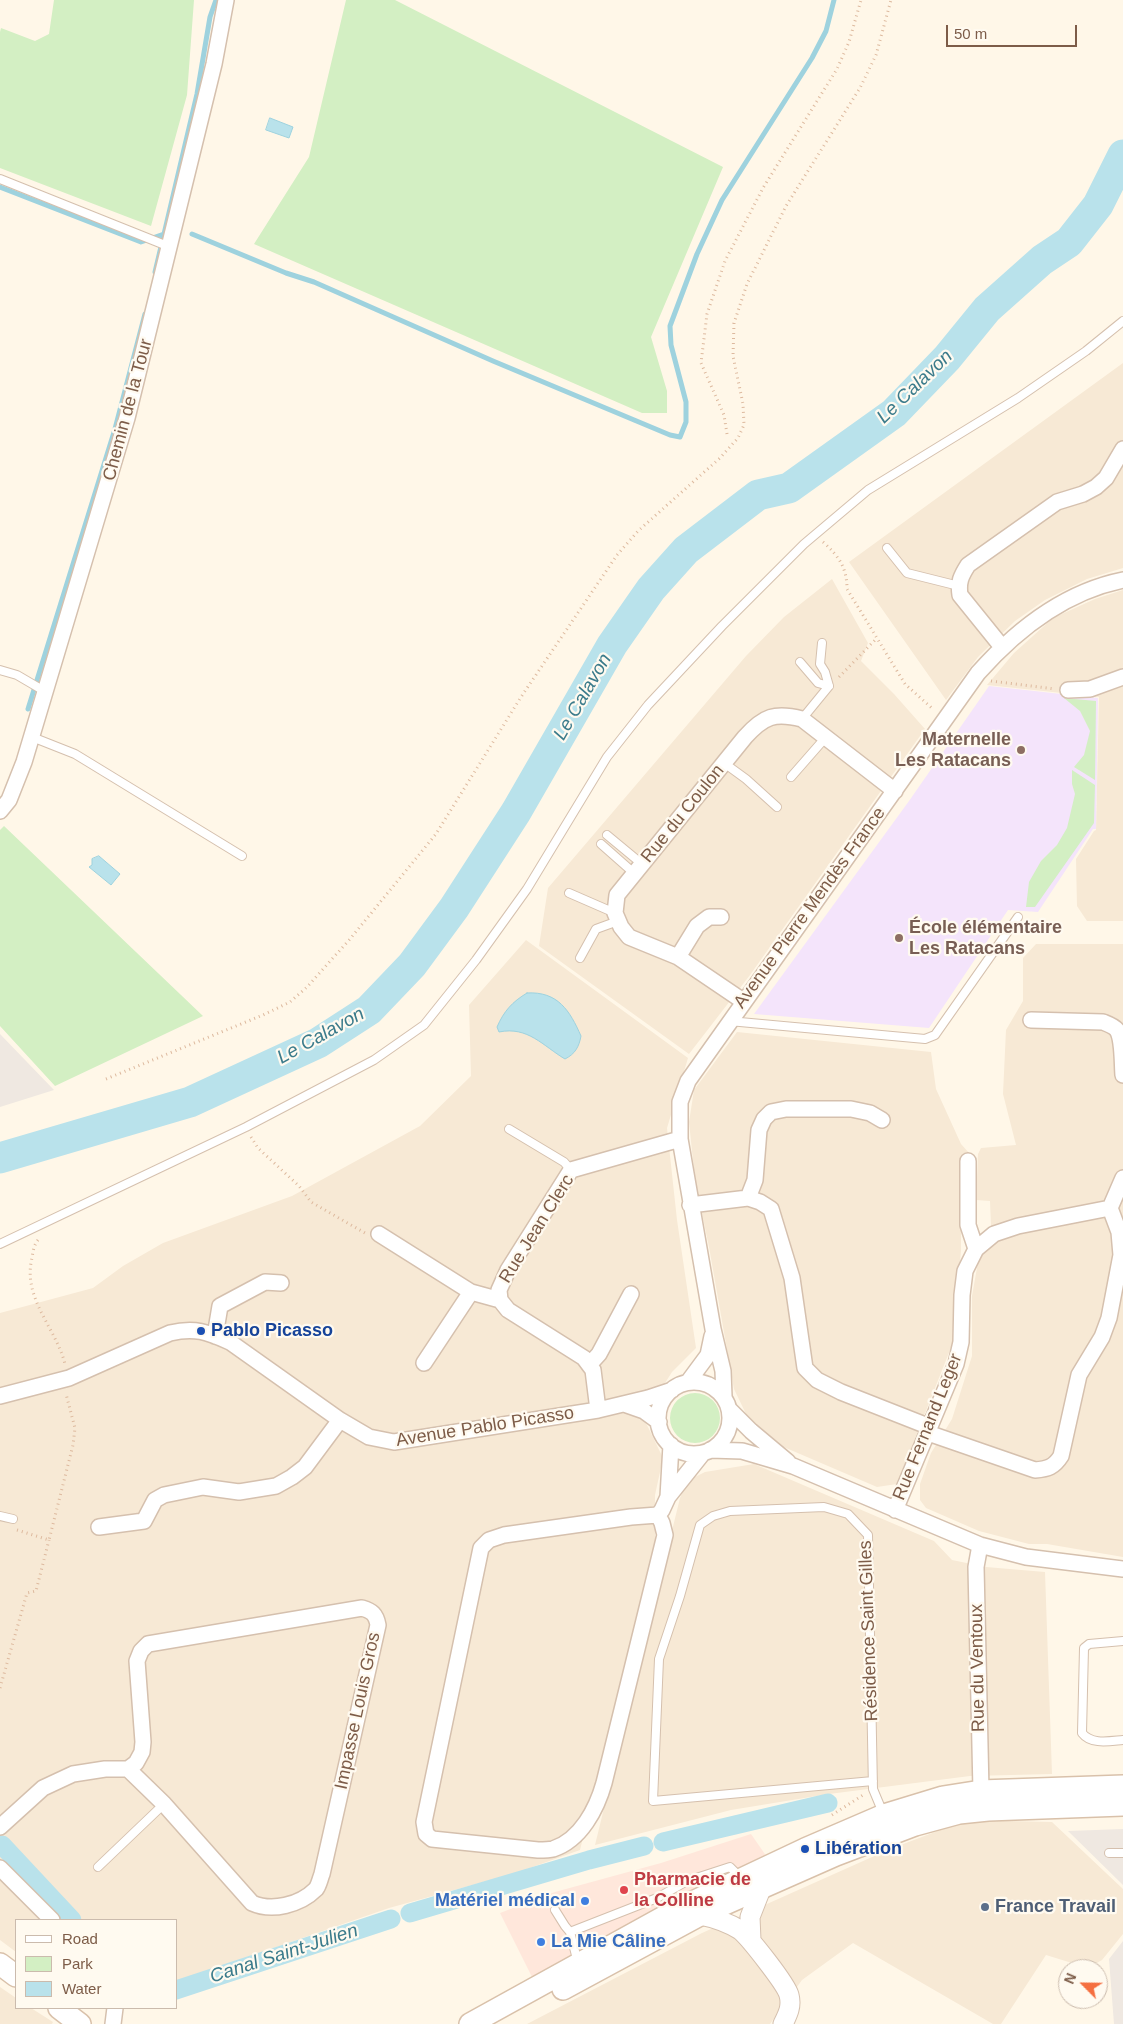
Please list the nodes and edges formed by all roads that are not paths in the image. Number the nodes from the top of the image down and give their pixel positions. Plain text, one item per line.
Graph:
1 (226, 0) edge
2 (0, 180) edge
3 (170, 247) junction
4 (1123, 321) edge
5 (1123, 449) edge
6 (888, 548) dead end
7 (1123, 580) edge
8 (959, 586) junction
9 (822, 643) dead end
10 (1002, 647) junction
11 (800, 662) dead end
12 (0, 670) edge
13 (1123, 677) edge
14 (829, 686) junction
15 (1068, 690) road end
16 (46, 692) junction
17 (802, 719) junction
18 (32, 737) junction
19 (826, 737) junction
20 (724, 763) junction
21 (790, 777) dead end
22 (895, 791) junction
23 (3, 803) edge
24 (777, 807) dead end
25 (606, 835) dead end
26 (601, 844) dead end
27 (242, 856) dead end
28 (638, 869) junction
29 (569, 893) dead end
30 (1018, 916) dead end
31 (616, 917) junction
32 (721, 917) dead end
33 (678, 957) junction
34 (580, 958) dead end
35 (743, 1001) junction
36 (1031, 1020) dead end
37 (729, 1021) junction
38 (1123, 1076) edge
39 (882, 1120) dead end
40 (509, 1129) dead end
41 (680, 1139) junction
42 (968, 1161) dead end
43 (571, 1170) junction
44 (1123, 1178) edge
45 (748, 1198) junction
46 (690, 1205) junction
47 (1110, 1208) junction
48 (379, 1234) road end
49 (0, 1244) edge
50 (976, 1249) junction
51 (281, 1283) dead end
52 (471, 1292) junction
53 (631, 1294) dead end
54 (500, 1300) junction
55 (713, 1329) junction
56 (215, 1336) junction
57 (424, 1363) dead end
58 (589, 1365) junction
59 (688, 1382) junction
60 (672, 1390) junction
61 (0, 1396) edge
62 (727, 1402) junction
63 (624, 1404) junction
64 (598, 1410) junction
65 (340, 1420) junction
66 (659, 1422) junction
67 (929, 1430) junction
68 (670, 1445) junction
69 (706, 1451) junction
70 (793, 1466) junction
71 (668, 1497) junction
72 (895, 1510) junction
73 (658, 1515) junction
74 (0, 1516) edge
75 (13, 1519) dead end
76 (99, 1527) dead end
77 (980, 1545) junction
78 (1123, 1569) edge
79 (1123, 1642) edge
80 (1123, 1740) edge
81 (128, 1768) junction
82 (873, 1785) junction
83 (1123, 1786) edge
84 (981, 1791) junction
85 (164, 1804) junction
86 (1123, 1805) edge
87 (884, 1815) junction
88 (0, 1827) edge
89 (1109, 1853) dead end
90 (1123, 1853) edge
91 (98, 1867) dead end
92 (0, 1868) edge
93 (741, 1878) junction
94 (760, 1889) junction
95 (555, 1910) dead end
96 (700, 1916) junction
97 (51, 1919) edge
98 (570, 1932) junction
99 (751, 1940) junction
100 (0, 1964) edge
101 (578, 1964) junction
102 (15, 1975) edge
103 (60, 2009) edge
104 (115, 2009) edge
105 (80, 2024) edge
106 (113, 2024) edge
107 (470, 2024) edge
108 (499, 2024) edge
109 (783, 2024) edge

1 - 3 street, Chemin de la Tour
2 - 3 lane
3 - 16 street, Chemin de la Tour
4 - 49 lane
5 - 8 street
6 - 8 lane
7 - 10 street, Avenue Pierre Mendès France
8 - 10 street
9 - 14 lane
10 - 22 street, Avenue Pierre Mendès France
11 - 14 lane
12 - 16 lane
13 - 15 street
14 - 17 lane
16 - 18 street, Chemin de la Tour
17 - 19 street, Rue du Coulon
17 - 20 street, Rue du Coulon
18 - 23 street, Chemin de la Tour
18 - 27 lane
19 - 21 lane
19 - 22 street, Rue du Coulon
20 - 24 lane
20 - 28 street, Rue du Coulon
22 - 35 street, Avenue Pierre Mendès France
25 - 28 lane
26 - 28 lane
28 - 31 street, Rue du Coulon
29 - 31 lane
30 - 37 lane
31 - 33 street
31 - 34 lane
32 - 33 street
33 - 35 street
35 - 37 street, Avenue Pierre Mendès France
36 - 38 street
37 - 41 street, Avenue Pierre Mendès France
39 - 45 street
40 - 43 lane
41 - 43 street, Rue Jean Clerc
41 - 46 street, Avenue Pierre Mendès France
42 - 50 street
43 - 54 street, Rue Jean Clerc
44 - 47 street
45 - 46 street
45 - 67 street
46 - 55 street, Avenue Pierre Mendès France
47 - 50 street, Rue Fernand Leger
47 - 67 street
48 - 52 street
50 - 67 street, Rue Fernand Leger
51 - 56 street
52 - 54 street
52 - 57 street
53 - 58 street
54 - 58 street, Rue Jean Clerc
55 - 59 street, Avenue Pierre Mendès France
55 - 62 street, Avenue Pierre Mendès France
56 - 61 street, Avenue Pablo Picasso
56 - 65 street, Avenue Pablo Picasso
58 - 64 street
59 - 60 street
59 - 62 street
60 - 63 street, Avenue Pablo Picasso
60 - 66 street
62 - 69 street
62 - 70 street
63 - 64 street, Avenue Pablo Picasso
63 - 66 street
64 - 65 street, Avenue Pablo Picasso
65 - 76 street
66 - 68 street
67 - 72 street, Rue Fernand Leger
68 - 69 street
68 - 71 street
69 - 70 street
69 - 71 street
70 - 72 street
71 - 73 street
72 - 77 street
73 - 73 street
74 - 75 lane
77 - 78 street
77 - 84 street, Rue du Ventoux
79 - 80 lane
81 - 85 street, Impasse Louis Gros
81 - 85 street, Impasse Louis Gros
81 - 88 street
82 - 82 lane, Résidence Saint Gilles
82 - 87 lane, Résidence Saint Gilles
83 - 84 main road
84 - 87 main road
85 - 91 lane
86 - 94 main road
87 - 93 main road
89 - 90 lane
92 - 97 street
93 - 98 lane
93 - 101 main road
94 - 96 main road
94 - 99 street
95 - 98 lane
96 - 99 street
96 - 108 main road
98 - 101 lane
99 - 109 street
100 - 102 main road
101 - 107 main road
103 - 105 main road
104 - 106 street

